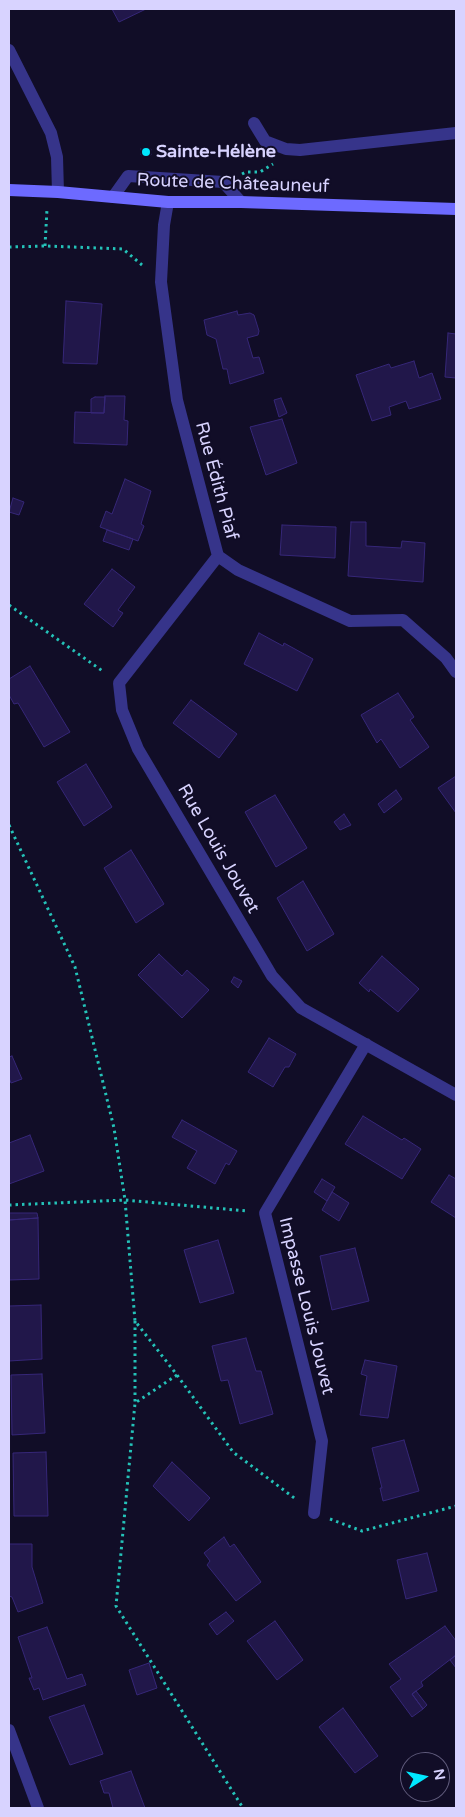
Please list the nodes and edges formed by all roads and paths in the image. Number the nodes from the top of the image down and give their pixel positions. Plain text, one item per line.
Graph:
1 (9, 50) edge
2 (254, 123) dead end
3 (456, 134) edge
4 (286, 149) junction
5 (224, 182) junction
6 (9, 190) edge
7 (58, 192) junction
8 (113, 197) junction
9 (168, 202) junction
10 (241, 202) junction
11 (46, 208) dead end
12 (456, 209) edge
13 (45, 246) junction
14 (9, 247) edge
15 (161, 282) junction
16 (218, 556) junction
17 (9, 605) edge
18 (451, 654) edge
19 (456, 672) edge
20 (119, 683) junction
21 (9, 826) edge
22 (366, 1044) junction
23 (456, 1095) edge
24 (125, 1200) junction
25 (9, 1205) edge
26 (265, 1213) junction
27 (135, 1321) junction
28 (178, 1375) junction
29 (135, 1403) junction
30 (456, 1506) edge
31 (314, 1513) junction
32 (9, 1730) edge
33 (38, 1808) edge
34 (243, 1808) edge

1 - 7 street
2 - 4 street
3 - 4 street
4 - 5 path
5 - 8 street
5 - 10 street
6 - 7 main road, Route de Châteauneuf
7 - 8 main road, Route de Châteauneuf
8 - 9 main road, Route de Châteauneuf
9 - 10 main road, Route de Châteauneuf
9 - 15 street, Rue Édith Piaf
10 - 12 main road, Route de Châteauneuf
11 - 13 path
13 - 14 path
13 - 15 path
15 - 16 street, Rue Édith Piaf
16 - 18 street, Rue Édith Piaf
16 - 20 street
17 - 20 path
18 - 19 street, Rue Édith Piaf
20 - 22 street, Rue Louis Jouvet
21 - 24 path
22 - 23 street, Rue Louis Jouvet
22 - 26 street, Impasse Louis Jouvet
24 - 25 path
24 - 26 path
24 - 27 path
26 - 31 street, Impasse Louis Jouvet
27 - 28 path
27 - 29 path
28 - 29 path
28 - 31 path
29 - 34 path
30 - 31 path
32 - 33 street

